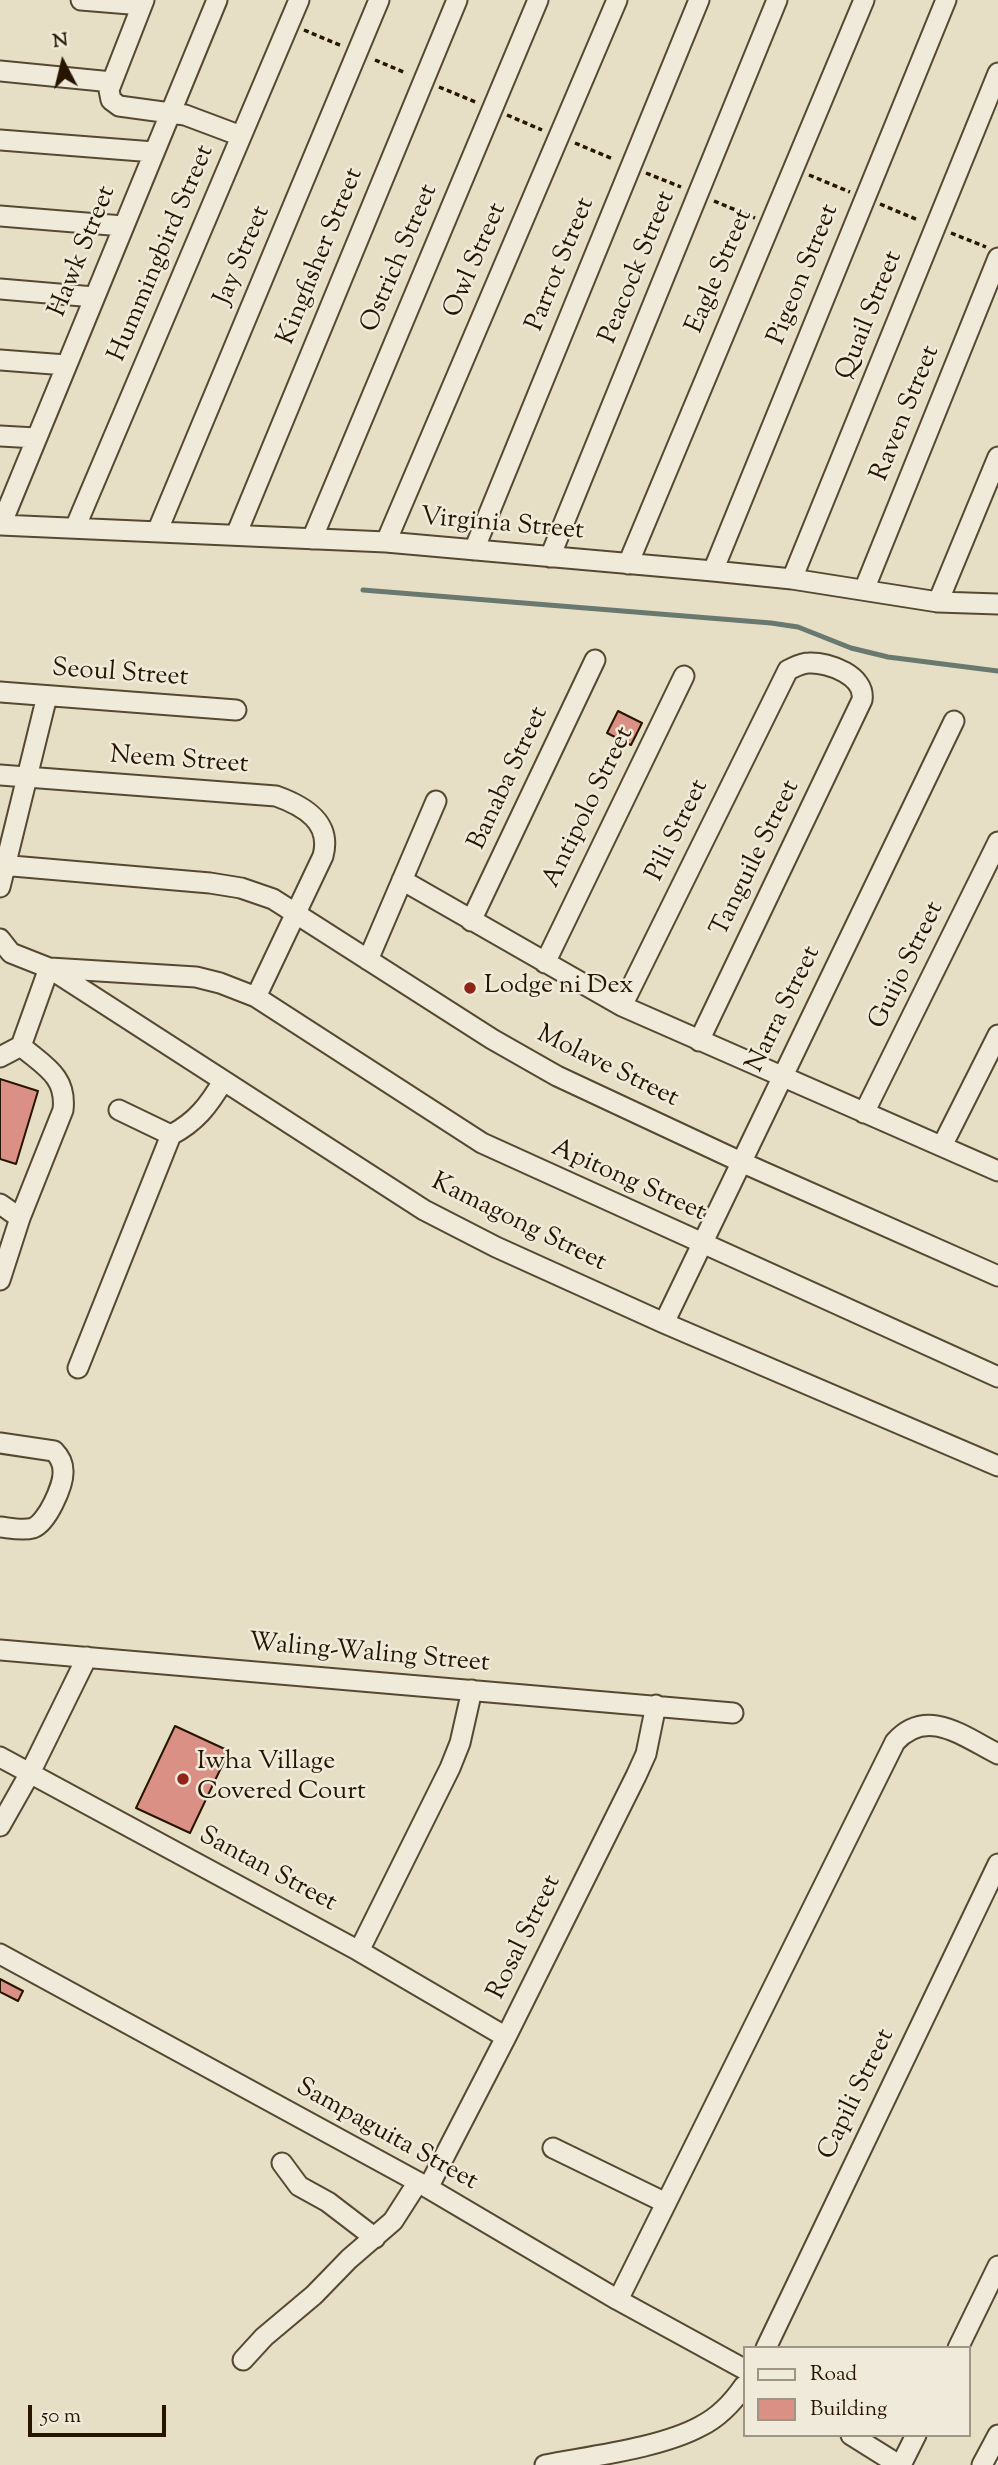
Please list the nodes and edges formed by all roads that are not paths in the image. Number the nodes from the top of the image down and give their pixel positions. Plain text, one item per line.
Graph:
1 (81, 0) edge
2 (217, 0) edge
3 (299, 0) edge
4 (379, 0) edge
5 (457, 0) edge
6 (538, 0) edge
7 (617, 0) edge
8 (699, 0) edge
9 (777, 0) edge
10 (863, 0) edge
11 (946, 0) edge
12 (143, 3) edge
13 (0, 71) edge
14 (998, 73) edge
15 (112, 82) junction
16 (170, 112) junction
17 (241, 136) junction
18 (0, 140) edge
19 (154, 152) junction
20 (0, 216) edge
21 (123, 226) junction
22 (992, 253) edge
23 (0, 289) edge
24 (94, 297) junction
25 (0, 360) edge
26 (66, 365) junction
27 (0, 436) edge
28 (36, 439) junction
29 (998, 457) edge
30 (0, 525) edge
31 (75, 528) junction
32 (157, 532) junction
33 (236, 535) junction
34 (312, 538) junction
35 (386, 542) junction
36 (474, 550) junction
37 (550, 557) junction
38 (628, 564) junction
39 (713, 571) junction
40 (792, 579) junction
41 (864, 590) junction
42 (937, 602) junction
43 (998, 604) edge
44 (595, 660) dead end
45 (684, 676) dead end
46 (0, 692) edge
47 (47, 696) junction
48 (862, 700) joint
49 (236, 710) dead end
50 (954, 721) dead end
51 (0, 775) edge
52 (27, 777) junction
53 (436, 801) dead end
54 (998, 842) edge
55 (2, 866) edge
56 (402, 880) junction
57 (0, 887) edge
58 (297, 912) junction
59 (471, 920) junction
60 (4, 951) edge
61 (368, 960) junction
62 (545, 963) junction
63 (49, 968) junction
64 (256, 997) junction
65 (622, 1006) junction
66 (998, 1035) edge
67 (699, 1041) junction
68 (21, 1046) junction
69 (0, 1057) edge
70 (782, 1077) junction
71 (223, 1081) junction
72 (118, 1110) dead end
73 (864, 1113) junction
74 (171, 1135) junction
75 (942, 1146) junction
76 (741, 1162) junction
77 (998, 1171) edge
78 (0, 1204) edge
79 (20, 1218) junction
80 (702, 1244) junction
81 (998, 1276) edge
82 (0, 1280) edge
83 (664, 1323) junction
84 (78, 1368) dead end
85 (998, 1377) edge
86 (0, 1443) edge
87 (998, 1466) edge
88 (0, 1527) edge
89 (0, 1650) edge
90 (87, 1657) junction
91 (472, 1690) junction
92 (656, 1705) junction
93 (733, 1713) dead end
94 (998, 1754) edge
95 (0, 1757) edge
96 (30, 1773) junction
97 (0, 1826) edge
98 (998, 1864) edge
99 (359, 1951) junction
100 (0, 1954) edge
101 (506, 2037) junction
102 (553, 2148) dead end
103 (282, 2163) dead end
104 (423, 2185) junction
105 (666, 2203) junction
106 (375, 2238) junction
107 (998, 2266) edge
108 (618, 2300) junction
109 (767, 2346) edge
110 (959, 2346) edge
111 (243, 2360) dead end
112 (743, 2368) edge
113 (743, 2387) edge
114 (998, 2435) edge
115 (854, 2437) edge
116 (915, 2437) edge
117 (544, 2465) edge
118 (900, 2465) edge
119 (982, 2465) edge

1 - 12 street
2 - 16 street, Hawk Street
3 - 17 street, Hummingbird Street
4 - 32 street, Jay Street
5 - 33 street, Kingfisher Street
6 - 34 street, Ostrich Street
7 - 35 street, Owl Street
8 - 36 street, Parrot Street
9 - 37 street, Peacock Street
10 - 38 street, Eagle Street
11 - 39 street, Pigeon Street
12 - 15 street
13 - 15 street
14 - 40 street, Quail Street
15 - 16 street
16 - 17 street
16 - 19 street, Hawk Street
17 - 31 street, Hummingbird Street
18 - 19 street
19 - 21 street, Hawk Street
20 - 21 street
21 - 24 street, Hawk Street
22 - 41 street, Raven Street
23 - 24 street
24 - 26 street, Hawk Street
25 - 26 street
26 - 28 street, Hawk Street
27 - 28 street
28 - 30 street, Hawk Street
29 - 42 street
30 - 31 street, Virginia Street
31 - 32 street, Virginia Street
32 - 33 street, Virginia Street
33 - 34 street, Virginia Street
34 - 35 street, Virginia Street
35 - 36 street, Virginia Street
36 - 37 street, Virginia Street
37 - 38 street, Virginia Street
38 - 39 street, Virginia Street
39 - 40 street, Virginia Street
40 - 41 street, Virginia Street
41 - 42 street, Virginia Street
42 - 43 street, Virginia Street
44 - 59 street, Banaba Street
45 - 62 street, Antipolo Street
46 - 47 street, Seoul Street
47 - 49 street, Seoul Street
47 - 52 street
48 - 65 street, Pili Street
48 - 67 street, Tanguile Street
50 - 70 street, Narra Street
51 - 52 street, Neem Street
52 - 55 street
52 - 58 street, Neem Street
53 - 56 street
54 - 73 street, Guijo Street
55 - 57 street
55 - 58 street, Molave Street
56 - 59 street
56 - 61 street
58 - 61 street, Molave Street
58 - 64 street
59 - 62 street
60 - 63 street
61 - 76 street, Molave Street
62 - 65 street
63 - 64 street, Apitong Street
63 - 68 street
63 - 71 street, Kamagong Street
64 - 80 street, Apitong Street
65 - 67 street
66 - 75 street
67 - 70 street
68 - 69 street
68 - 79 street
70 - 73 street
70 - 76 street, Narra Street
71 - 74 street
71 - 83 street, Kamagong Street
72 - 74 street
73 - 75 street
74 - 84 street
75 - 77 street
76 - 80 street, Narra Street
76 - 81 street, Molave Street
78 - 79 street
79 - 82 street
80 - 83 street, Narra Street
80 - 85 street, Apitong Street
83 - 87 street, Kamagong Street
86 - 88 street
89 - 90 street, Waling-Waling Street
90 - 91 street, Waling-Waling Street
90 - 96 street
91 - 92 street, Waling-Waling Street
91 - 99 street
92 - 93 street, Waling-Waling Street
92 - 101 street, Rosal Street
94 - 105 street
95 - 96 street, Santan Street
96 - 97 street
96 - 99 street, Santan Street
98 - 109 street, Capili Street
99 - 101 street, Santan Street
100 - 104 street, Sampaguita Street
101 - 104 street, Rosal Street
102 - 105 street
103 - 106 street
104 - 106 street, Rosal Street
104 - 108 street, Sampaguita Street
105 - 108 street
106 - 111 street, Rosal Street
107 - 110 street
108 - 112 street, Sampaguita Street
113 - 117 street
114 - 119 street
115 - 118 street
116 - 118 street

